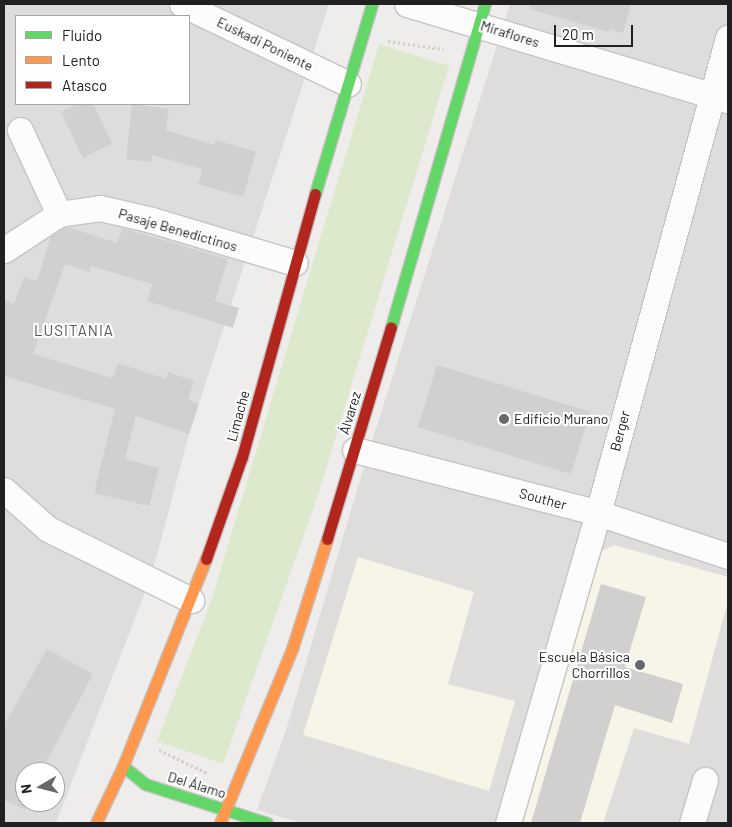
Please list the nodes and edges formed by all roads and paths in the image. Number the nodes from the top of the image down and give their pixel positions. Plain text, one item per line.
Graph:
1 (182, 4) edge
2 (372, 4) edge
3 (407, 4) edge
4 (482, 14) edge
5 (363, 34) junction
6 (728, 37) edge
7 (471, 54) junction
8 (348, 84) junction
9 (719, 98) edge
10 (20, 130) dead end
11 (59, 214) junction
12 (4, 250) edge
13 (295, 263) junction
14 (354, 450) junction
15 (4, 490) edge
16 (598, 513) junction
17 (728, 556) edge
18 (191, 600) junction
19 (131, 748) junction
20 (123, 766) junction
21 (705, 780) dead end
22 (236, 786) junction
23 (226, 809) junction
24 (96, 823) edge
25 (220, 823) edge
26 (267, 823) edge
27 (508, 823) edge
28 (692, 823) edge

1 - 8 street, Euskadi Poniente
2 - 5 main road, Limache
3 - 4 street, Miraflores
4 - 7 main road, Álvarez
4 - 9 street, Miraflores
5 - 7 path
5 - 8 main road, Limache
6 - 9 street, Berger
7 - 14 main road, Álvarez
8 - 13 main road, Limache
9 - 16 street, Berger
10 - 11 street
11 - 12 street, Pasaje Benedictinos
11 - 13 street, Pasaje Benedictinos
13 - 18 main road, Limache
14 - 16 street, Souther
14 - 22 main road, Álvarez
15 - 18 street
16 - 17 street, Souther
16 - 27 street, Berger
18 - 19 main road, Limache
19 - 20 main road, Limache
19 - 22 path
20 - 23 main road, Del Álamo
20 - 24 main road, Limache
21 - 28 street
22 - 23 main road, Álvarez
23 - 25 main road, Álvarez
23 - 26 main road, Del Álamo

